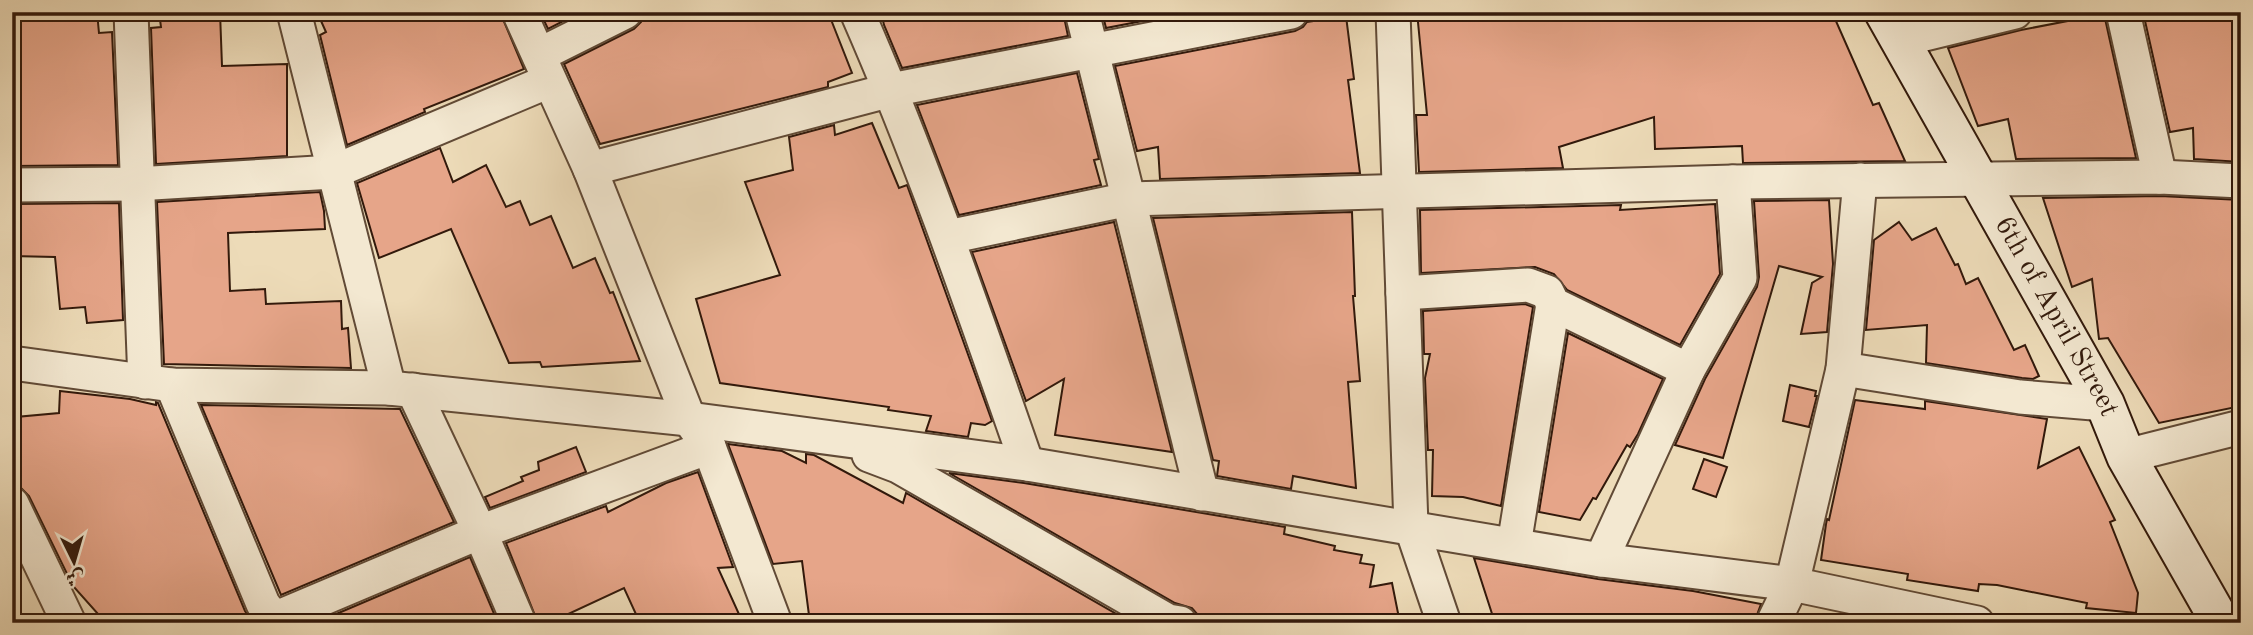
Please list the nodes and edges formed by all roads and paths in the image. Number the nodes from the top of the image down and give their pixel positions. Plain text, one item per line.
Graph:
1 (131, 12) edge
2 (294, 12) edge
3 (519, 12) edge
4 (625, 12) edge
5 (857, 12) edge
6 (1082, 12) edge
7 (1291, 12) edge
8 (1394, 12) edge
9 (2015, 12) edge
10 (2123, 12) edge
11 (1892, 26) edge
12 (1091, 51) junction
13 (544, 68) junction
14 (891, 90) junction
15 (590, 169) junction
16 (333, 172) junction
17 (2160, 177) junction
18 (1977, 178) junction
19 (1860, 180) junction
20 (2241, 181) edge
21 (1733, 182) junction
22 (136, 184) junction
23 (12, 185) edge
24 (1399, 192) junction
25 (1129, 199) junction
26 (948, 236) junction
27 (1403, 293) junction
28 (1553, 304) junction
29 (12, 363) edge
30 (1843, 369) junction
31 (1688, 370) junction
32 (158, 383) junction
33 (401, 389) junction
34 (2105, 404) junction
35 (689, 419) junction
36 (2241, 427) edge
37 (827, 438) junction
38 (709, 447) junction
39 (2126, 456) junction
40 (1027, 464) junction
41 (1202, 494) junction
42 (12, 504) edge
43 (1411, 526) junction
44 (480, 532) junction
45 (1514, 545) junction
46 (1601, 560) junction
47 (1792, 584) junction
48 (1172, 622) edge
49 (69, 623) edge
50 (519, 623) edge
51 (775, 623) edge
52 (1444, 623) edge
53 (1773, 623) edge
54 (1978, 623) edge
55 (2221, 623) edge

1 - 22 street
2 - 16 street
3 - 13 street
4 - 13 street
5 - 14 street
6 - 12 street
7 - 12 street
8 - 24 street
9 - 11 street
10 - 17 street
11 - 18 street, 6th of April Street
12 - 14 street
12 - 25 street
13 - 15 street
13 - 16 street
14 - 15 street
14 - 26 street
15 - 35 street
16 - 22 street
16 - 33 street
17 - 18 street
17 - 20 street
18 - 19 street
18 - 34 street, 6th of April Street
19 - 21 street
19 - 30 street
21 - 24 street
21 - 31 street
22 - 23 street
22 - 32 street
24 - 25 street
24 - 27 street
25 - 26 street
25 - 41 street
26 - 40 street
27 - 28 street
27 - 43 street
28 - 31 street
28 - 45 street
29 - 32 street
30 - 34 street
30 - 47 street
31 - 46 street
32 - 33 street
32 - 44 street
33 - 35 street
33 - 44 street
34 - 39 street, 6th of April Street
35 - 37 street
35 - 38 street
36 - 39 street
37 - 40 street
37 - 48 street
38 - 44 street
38 - 51 street
39 - 55 street, 6th of April Street
40 - 41 street
41 - 43 street
42 - 49 street
43 - 45 street
43 - 52 street
44 - 50 street
45 - 46 street
46 - 47 street
47 - 53 street
47 - 54 street

